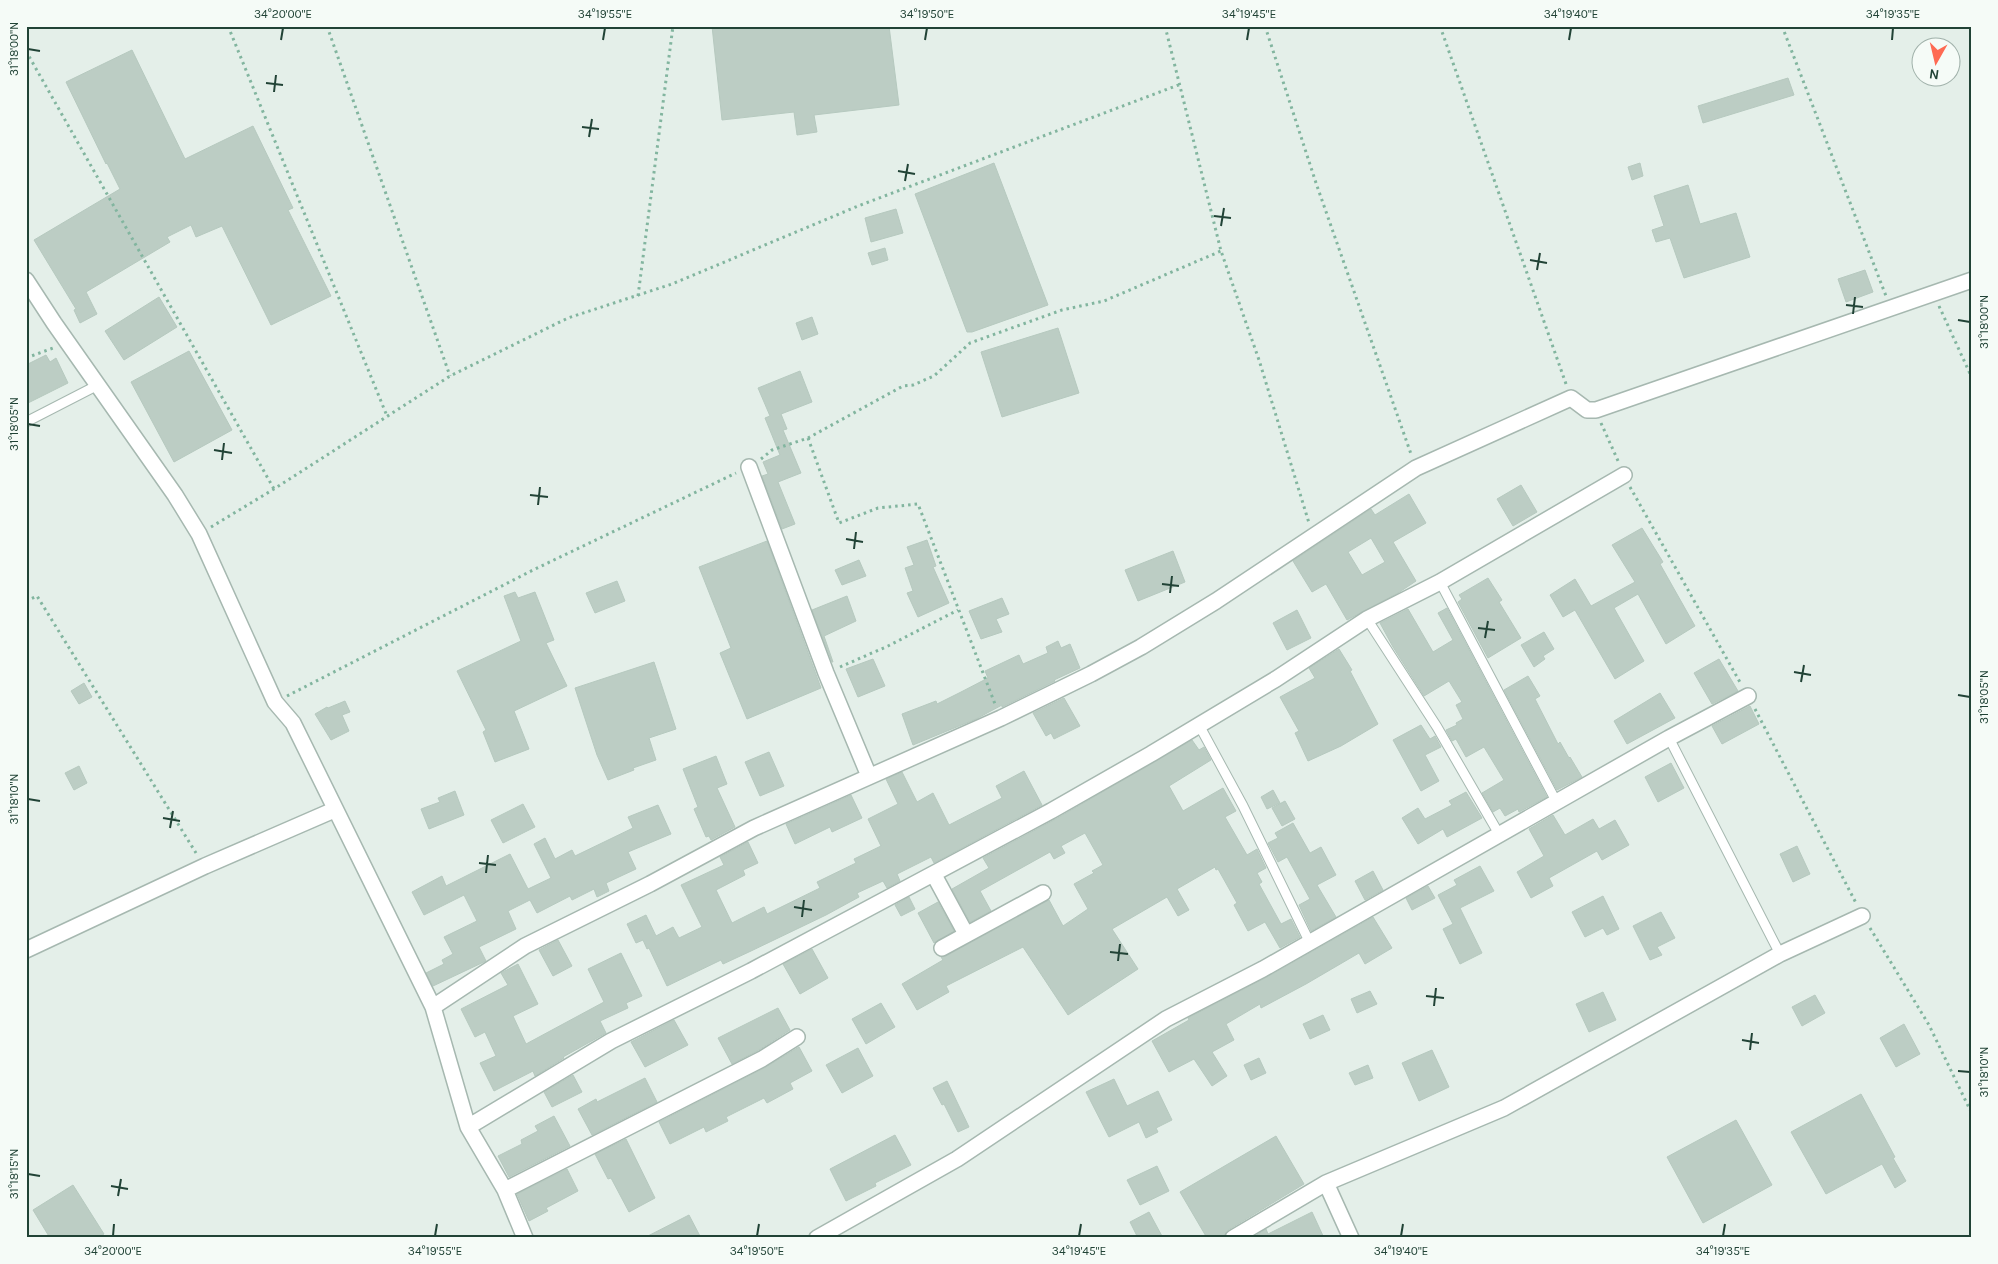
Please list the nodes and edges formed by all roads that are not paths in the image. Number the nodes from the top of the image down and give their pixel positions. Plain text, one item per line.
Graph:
1 (26, 280) edge
2 (1972, 280) edge
3 (98, 385) junction
4 (26, 422) edge
5 (749, 467) dead end
6 (1624, 475) road end
7 (1440, 582) junction
8 (1367, 619) junction
9 (1748, 696) road end
10 (1199, 725) junction
11 (1669, 738) junction
12 (869, 776) junction
13 (1556, 801) junction
14 (334, 810) junction
15 (1499, 834) junction
16 (934, 875) junction
17 (1043, 893) dead end
18 (1862, 916) road end
19 (966, 934) junction
20 (1309, 941) junction
21 (942, 948) dead end
22 (26, 950) edge
23 (1780, 954) junction
24 (433, 1007) junction
25 (797, 1037) dead end
26 (468, 1127) junction
27 (1326, 1183) junction
28 (505, 1190) junction
29 (525, 1238) edge
30 (816, 1238) edge
31 (1233, 1238) edge
32 (1351, 1238) edge

1 - 3 street
2 - 12 street
3 - 4 lane
3 - 14 street
5 - 12 street
6 - 7 street
7 - 8 street
7 - 13 lane
8 - 10 street
8 - 15 lane
9 - 11 street
10 - 16 street
10 - 20 lane
11 - 13 street
11 - 23 lane
12 - 24 street
13 - 15 street
14 - 22 street
14 - 24 street
15 - 20 street
16 - 19 street
16 - 26 street
17 - 19 street
18 - 23 street
19 - 21 street
20 - 30 street
23 - 27 street
24 - 26 street
25 - 28 street
26 - 28 street
27 - 31 street
27 - 32 street
28 - 29 street

